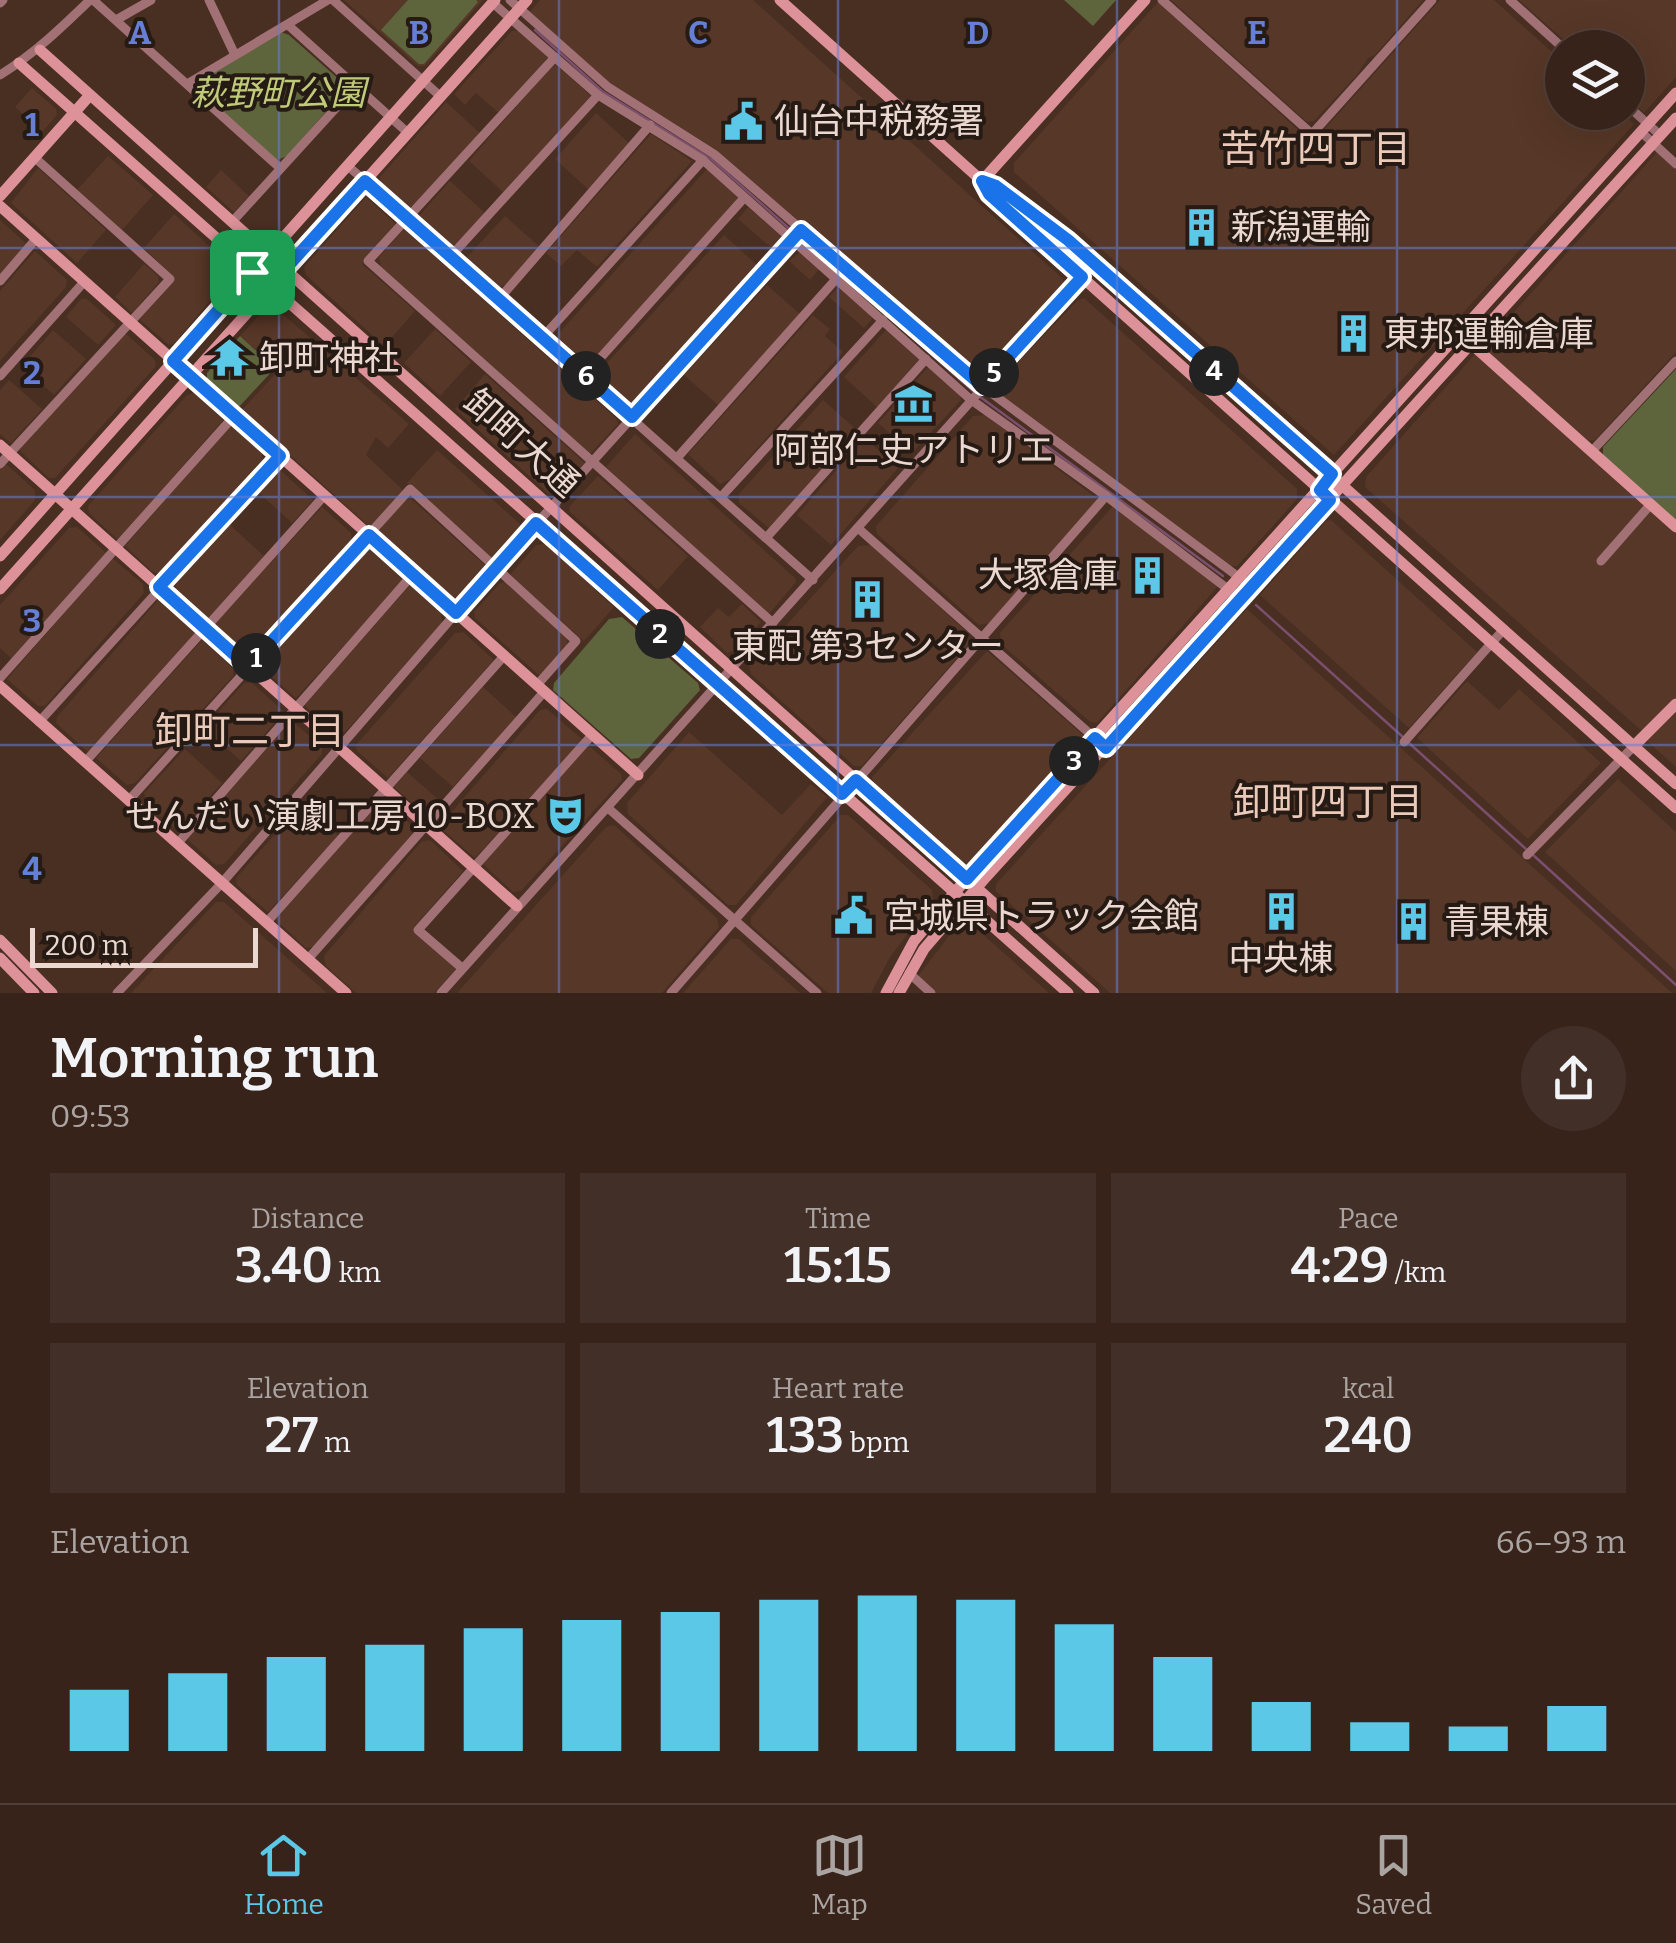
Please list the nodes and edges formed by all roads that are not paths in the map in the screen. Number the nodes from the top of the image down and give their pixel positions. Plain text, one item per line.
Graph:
1 (92, 0) edge
2 (151, 0) edge
3 (208, 0) edge
4 (330, 0) edge
5 (780, 0) edge
6 (1145, 0) edge
7 (1162, 0) edge
8 (1432, 0) edge
9 (1510, 0) edge
10 (494, 1) edge
11 (517, 6) edge
12 (116, 20) junction
13 (288, 25) junction
14 (1545, 32) edge
15 (40, 50) junction
16 (235, 55) junction
17 (555, 57) junction
18 (20, 63) junction
19 (0, 75) edge
20 (424, 81) junction
21 (187, 84) junction
22 (354, 87) junction
23 (1676, 93) edge
24 (598, 94) junction
25 (90, 95) junction
26 (440, 96) junction
27 (73, 114) junction
28 (391, 118) junction
29 (1676, 118) edge
30 (650, 126) junction
31 (1645, 127) edge
32 (1645, 129) edge
33 (1642, 130) edge
34 (408, 133) junction
35 (1656, 139) junction
36 (34, 157) junction
37 (704, 160) junction
38 (1676, 164) edge
39 (348, 166) junction
40 (280, 168) junction
41 (365, 181) junction
42 (982, 181) junction
43 (0, 196) edge
44 (744, 198) junction
45 (0, 206) edge
46 (408, 218) junction
47 (232, 222) junction
48 (801, 230) junction
49 (36, 239) junction
50 (793, 240) junction
51 (268, 254) junction
52 (451, 256) junction
53 (285, 269) junction
54 (252, 272) junction
55 (1082, 277) junction
56 (836, 278) junction
57 (0, 281) edge
58 (84, 282) junction
59 (269, 287) junction
60 (500, 299) junction
61 (883, 320) junction
62 (129, 323) junction
63 (1460, 333) junction
64 (542, 338) junction
65 (1472, 344) junction
66 (926, 359) junction
67 (173, 361) junction
68 (1676, 361) edge
69 (585, 375) junction
70 (0, 376) edge
71 (190, 376) junction
72 (976, 392) junction
73 (234, 416) junction
74 (632, 417) junction
75 (5, 449) edge
76 (1592, 451) junction
77 (280, 456) junction
78 (677, 458) junction
79 (592, 461) junction
80 (0, 464) edge
81 (1332, 474) junction
82 (1343, 484) junction
83 (56, 494) junction
84 (1325, 495) junction
85 (324, 496) junction
86 (1106, 496) junction
87 (721, 497) junction
88 (1650, 504) junction
89 (551, 506) junction
90 (72, 509) junction
91 (536, 523) junction
92 (1676, 527) edge
93 (859, 529) junction
94 (369, 535) junction
95 (766, 538) junction
96 (116, 548) junction
97 (0, 556) edge
98 (1601, 560) dead end
99 (496, 568) junction
100 (413, 574) junction
101 (1240, 578) junction
102 (813, 580) junction
103 (159, 587) junction
104 (1252, 587) junction
105 (0, 590) edge
106 (1229, 590) junction
107 (1241, 599) junction
108 (456, 613) junction
109 (773, 624) junction
110 (205, 628) junction
111 (1504, 629) junction
112 (981, 638) junction
113 (1492, 642) junction
114 (504, 656) junction
115 (248, 667) junction
116 (732, 669) junction
117 (0, 678) edge
118 (718, 685) junction
119 (0, 686) edge
120 (541, 689) junction
121 (1676, 704) edge
122 (294, 708) junction
123 (40, 722) junction
124 (592, 734) junction
125 (1095, 738) junction
126 (1407, 739) dead end
127 (1634, 746) junction
128 (1106, 748) junction
129 (340, 749) junction
130 (1622, 759) junction
131 (84, 762) junction
132 (638, 775) junction
133 (856, 780) junction
134 (1676, 784) edge
135 (385, 788) junction
136 (842, 794) junction
137 (128, 800) junction
138 (608, 808) junction
139 (1676, 808) edge
140 (427, 826) junction
141 (177, 844) junction
142 (1530, 852) dead end
143 (474, 868) junction
144 (221, 884) junction
145 (972, 884) junction
146 (959, 897) junction
147 (517, 906) junction
148 (266, 922) junction
149 (735, 922) junction
150 (0, 940) edge
151 (0, 958) edge
152 (308, 959) junction
153 (462, 968) junction
154 (908, 973) junction
155 (25, 990) edge
156 (52, 993) edge
157 (118, 993) edge
158 (346, 993) edge
159 (442, 993) edge
160 (671, 993) edge
161 (817, 993) edge
162 (886, 993) edge
163 (899, 993) edge
164 (931, 993) edge
165 (1068, 993) edge
166 (1094, 993) edge

1 - 12 street
1 - 15 street
2 - 12 street
3 - 16 street
4 - 13 street
4 - 20 street
5 - 42 street
6 - 42 street
7 - 8 street
9 - 14 street
10 - 11 street
10 - 20 street
11 - 17 street
11 - 26 street
11 - 48 street
12 - 21 street
13 - 16 street
13 - 22 street
15 - 18 street
15 - 25 street, 卸町大通
16 - 21 street
17 - 24 street
17 - 46 street
18 - 19 street
18 - 27 street
20 - 26 street
20 - 28 street
21 - 40 street
22 - 28 street
22 - 40 street
23 - 31 street
24 - 30 street
24 - 52 street
25 - 27 street
25 - 47 street, 卸町大通
26 - 34 street
27 - 36 street
27 - 54 street
28 - 34 street
28 - 39 street
29 - 35 street
30 - 37 street
30 - 60 street
32 - 35 street
33 - 63 street
34 - 41 street
35 - 38 street
35 - 65 street
36 - 43 street
36 - 62 street
37 - 44 street
37 - 64 street
39 - 41 street
39 - 51 street
40 - 47 street
41 - 46 street
41 - 53 street
42 - 55 street
42 - 81 street
44 - 50 street
44 - 69 street
45 - 49 street
46 - 52 street
46 - 79 street
47 - 51 street, 卸町大通
48 - 50 street
48 - 72 street
49 - 57 street
49 - 58 street
50 - 56 street
50 - 74 street
51 - 53 street, 卸町大通
51 - 54 street
52 - 60 street
53 - 59 street
53 - 89 street, 卸町大通
54 - 59 street
54 - 67 street
55 - 72 street
55 - 84 street
56 - 61 street
56 - 78 street
58 - 62 street
58 - 70 street
59 - 71 street
59 - 91 street
60 - 64 street
61 - 66 street
61 - 87 street
62 - 67 street
62 - 75 street
63 - 65 street
63 - 81 street
64 - 69 street
65 - 76 street
65 - 82 street
66 - 72 street
66 - 95 street
67 - 71 street
67 - 83 street
68 - 76 street
69 - 74 street
71 - 73 street
71 - 90 street
72 - 86 street
72 - 93 street
72 - 101 street
73 - 77 street
73 - 96 street
74 - 78 street
74 - 79 street
75 - 80 street
75 - 83 street
76 - 88 street
77 - 85 street
77 - 103 street
78 - 87 street
79 - 89 street
79 - 109 street
81 - 82 street
81 - 84 street
82 - 84 street
82 - 111 street
83 - 90 street
83 - 97 street
84 - 101 street
84 - 104 street
84 - 113 street
85 - 94 street
85 - 110 street
86 - 106 street
86 - 112 street
87 - 95 street
88 - 92 street
88 - 98 street
89 - 91 street
89 - 116 street, 卸町大通
90 - 96 street
90 - 105 street
91 - 99 street
91 - 118 street
93 - 102 street
93 - 112 street
94 - 99 street
94 - 100 street
94 - 115 street
95 - 102 street
96 - 103 street
96 - 117 street
99 - 108 street
99 - 120 street
100 - 108 street
100 - 122 street
101 - 104 street
101 - 106 street
102 - 109 street
103 - 110 street
103 - 123 street
104 - 107 street
106 - 107 street
106 - 125 street
107 - 128 street
108 - 114 street
108 - 129 street
109 - 116 street
110 - 115 street
110 - 131 street
111 - 113 street
111 - 127 street
112 - 125 street
112 - 133 street
113 - 126 street
113 - 130 street
114 - 120 street
114 - 135 street
115 - 122 street
115 - 137 street
116 - 118 street
116 - 133 street, 卸町大通
118 - 132 street
118 - 136 street
119 - 123 street
120 - 124 street
120 - 140 street
121 - 127 street
122 - 129 street
122 - 141 street
123 - 131 street
124 - 132 street
124 - 143 street
125 - 128 street
125 - 145 street
127 - 130 street
127 - 134 street
128 - 145 street
129 - 135 street
129 - 144 street
130 - 139 street
130 - 142 street
131 - 137 street
132 - 138 street
133 - 136 street
133 - 145 street, 卸町大通
135 - 140 street
135 - 148 street
136 - 146 street
136 - 149 street
137 - 141 street
138 - 147 street
138 - 149 street
140 - 143 street
140 - 152 street
141 - 144 street
143 - 147 street
143 - 153 street
144 - 148 street
144 - 157 street
145 - 146 street
145 - 166 street, 卸町大通
146 - 154 street
146 - 162 street
146 - 165 street
147 - 153 street
148 - 152 street
149 - 160 street
149 - 161 street
150 - 156 street
151 - 155 street
152 - 158 street
153 - 159 street
154 - 163 street
154 - 164 street

